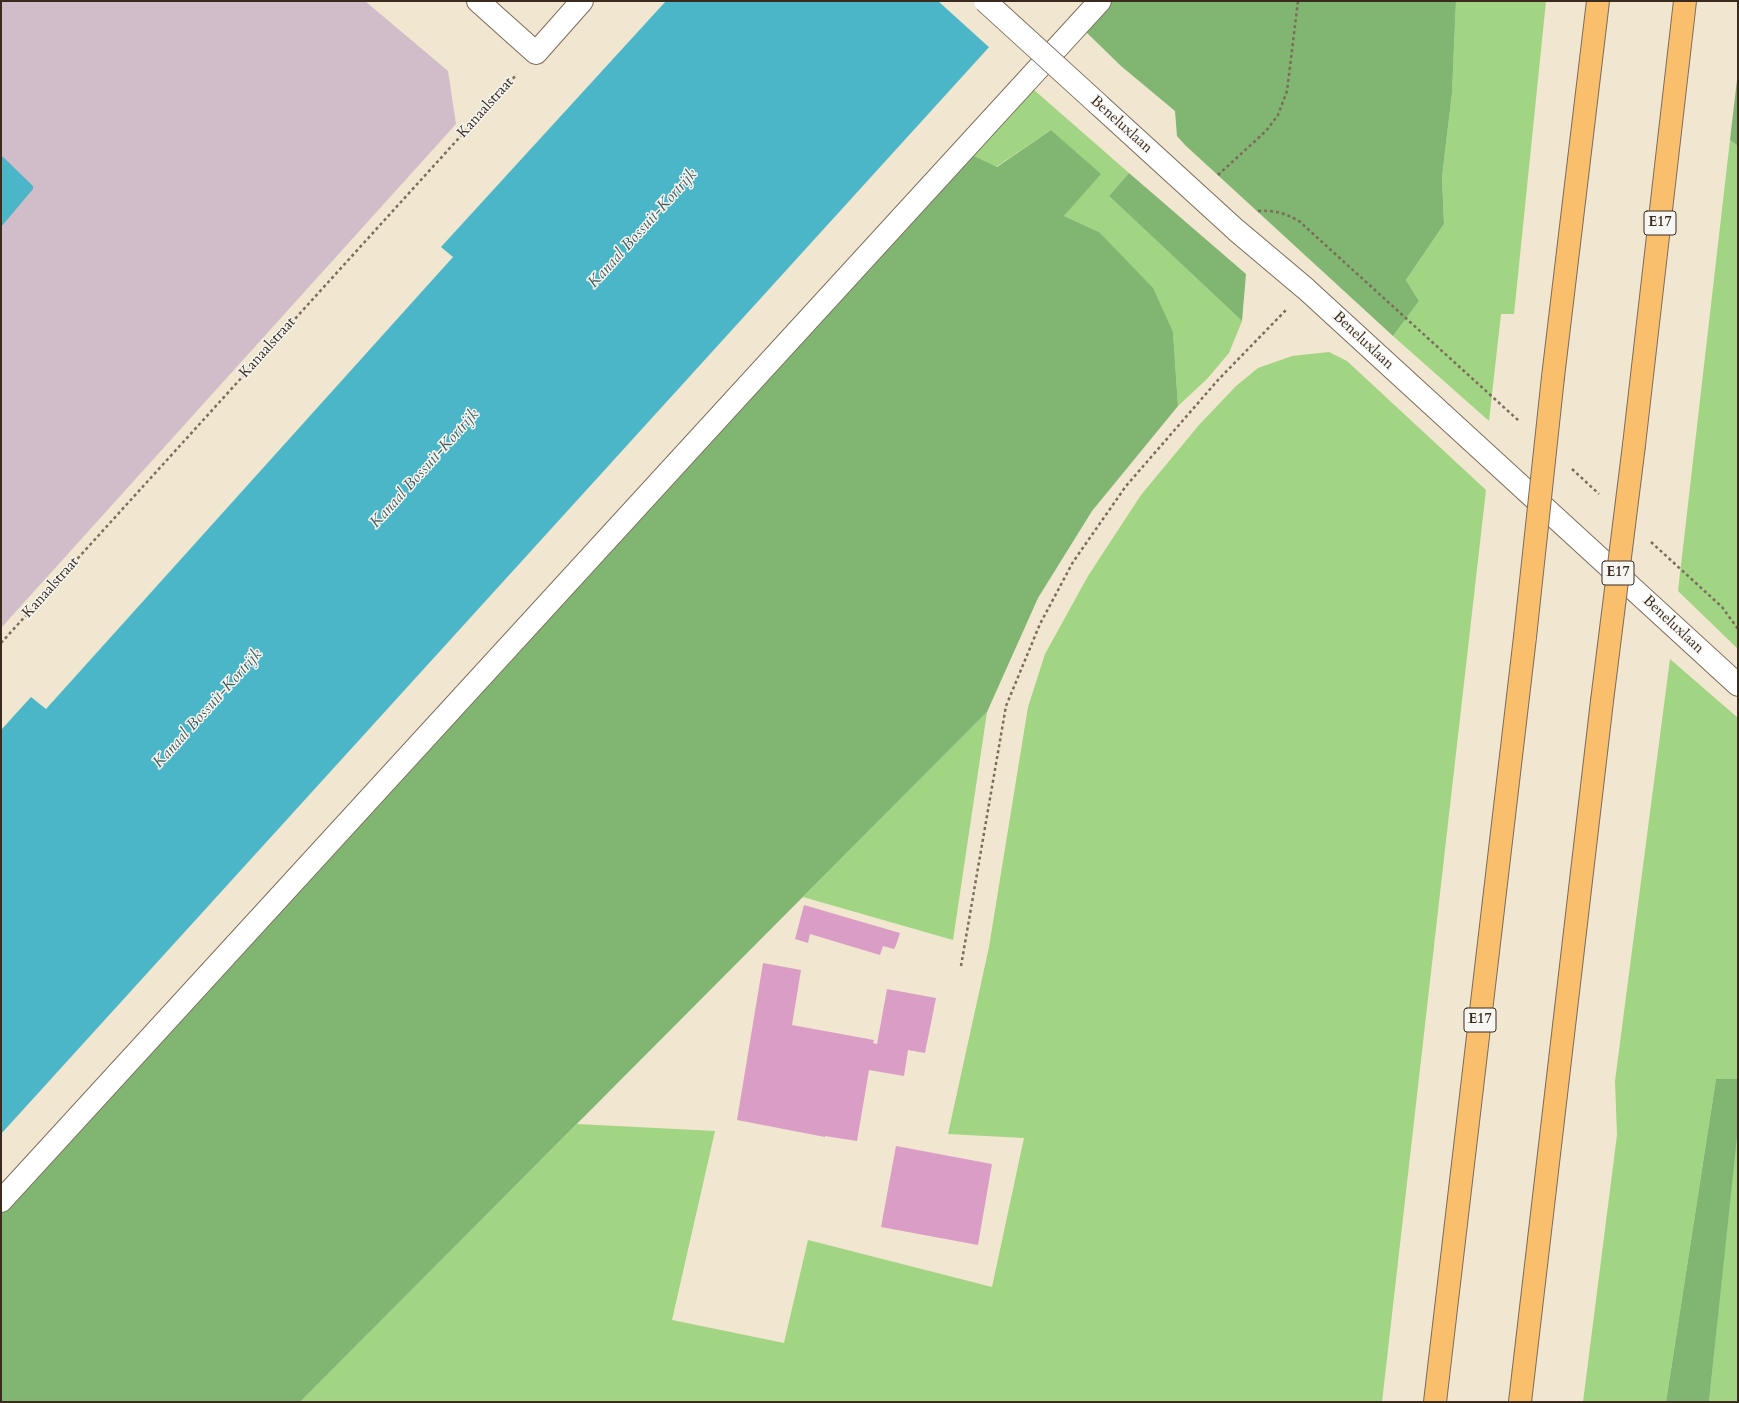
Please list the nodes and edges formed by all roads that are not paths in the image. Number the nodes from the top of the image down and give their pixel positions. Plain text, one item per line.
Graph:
1 (478, 1) edge
2 (582, 1) edge
3 (985, 1) edge
4 (1100, 1) edge
5 (1598, 1) edge
6 (1685, 1) edge
7 (1738, 685) edge
8 (1, 1201) edge
9 (1435, 1402) edge
10 (1520, 1402) edge

1 - 2 street
3 - 7 street, Beneluxlaan, bridge
4 - 8 street
5 - 9 highway, E17, bridge
6 - 10 highway, E17, bridge

